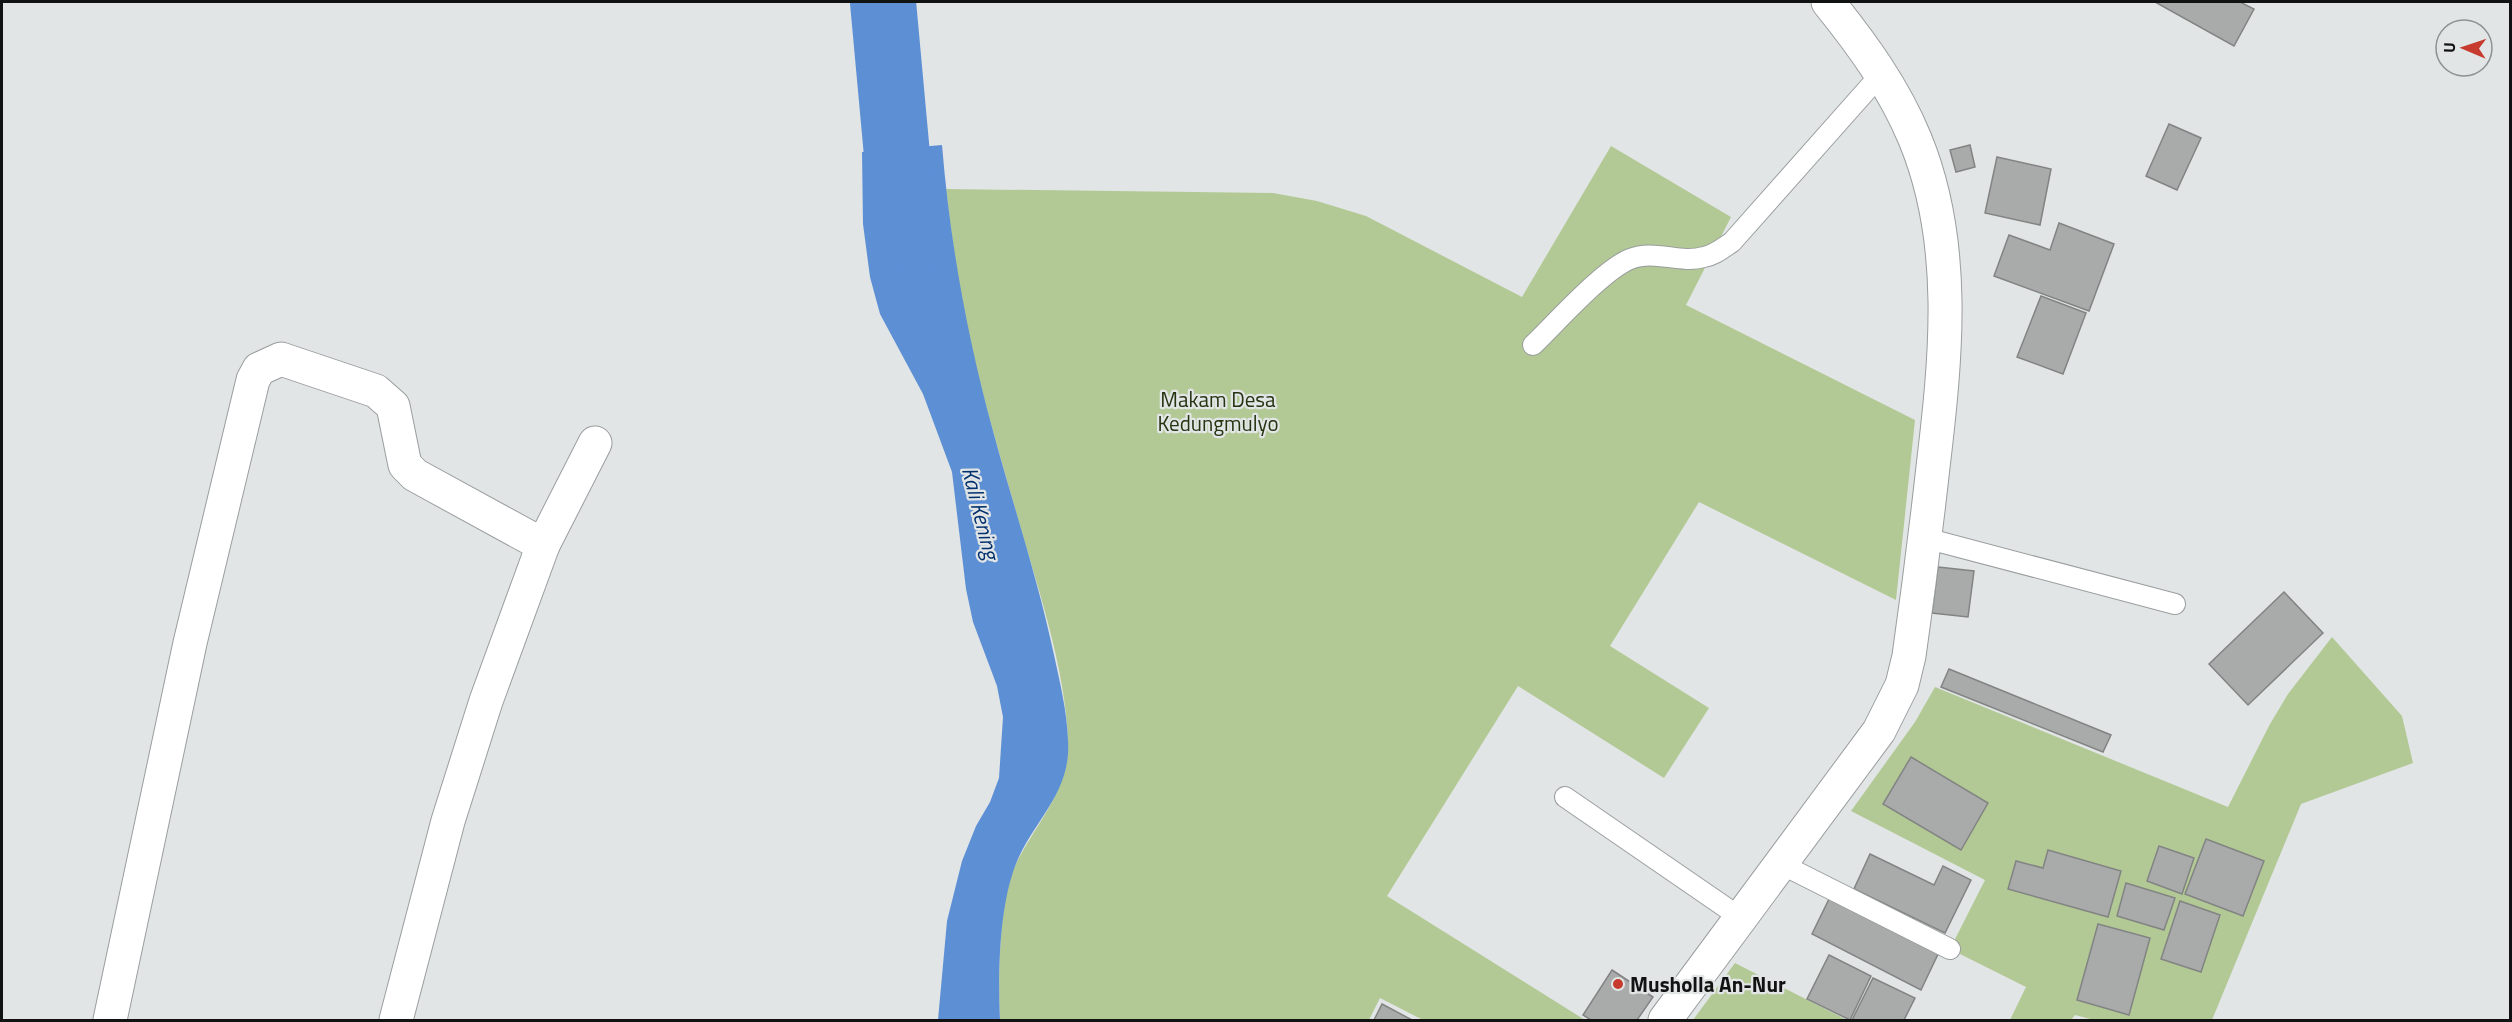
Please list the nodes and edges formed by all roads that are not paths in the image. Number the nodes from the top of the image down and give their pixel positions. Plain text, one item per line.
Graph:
1 (1828, 2) edge
2 (1881, 74) junction
3 (1533, 345) dead end
4 (595, 443) dead end
5 (1924, 538) junction
6 (543, 545) junction
7 (2175, 604) dead end
8 (1565, 797) dead end
9 (1781, 864) junction
10 (1741, 918) junction
11 (1950, 949) dead end
12 (110, 1020) edge
13 (396, 1020) edge
14 (1665, 1020) edge

1 - 2 street
2 - 3 lane
2 - 5 street
4 - 6 street
5 - 7 lane
5 - 9 street
6 - 12 street
6 - 13 street
8 - 10 lane
9 - 10 street
9 - 11 lane
10 - 14 street

